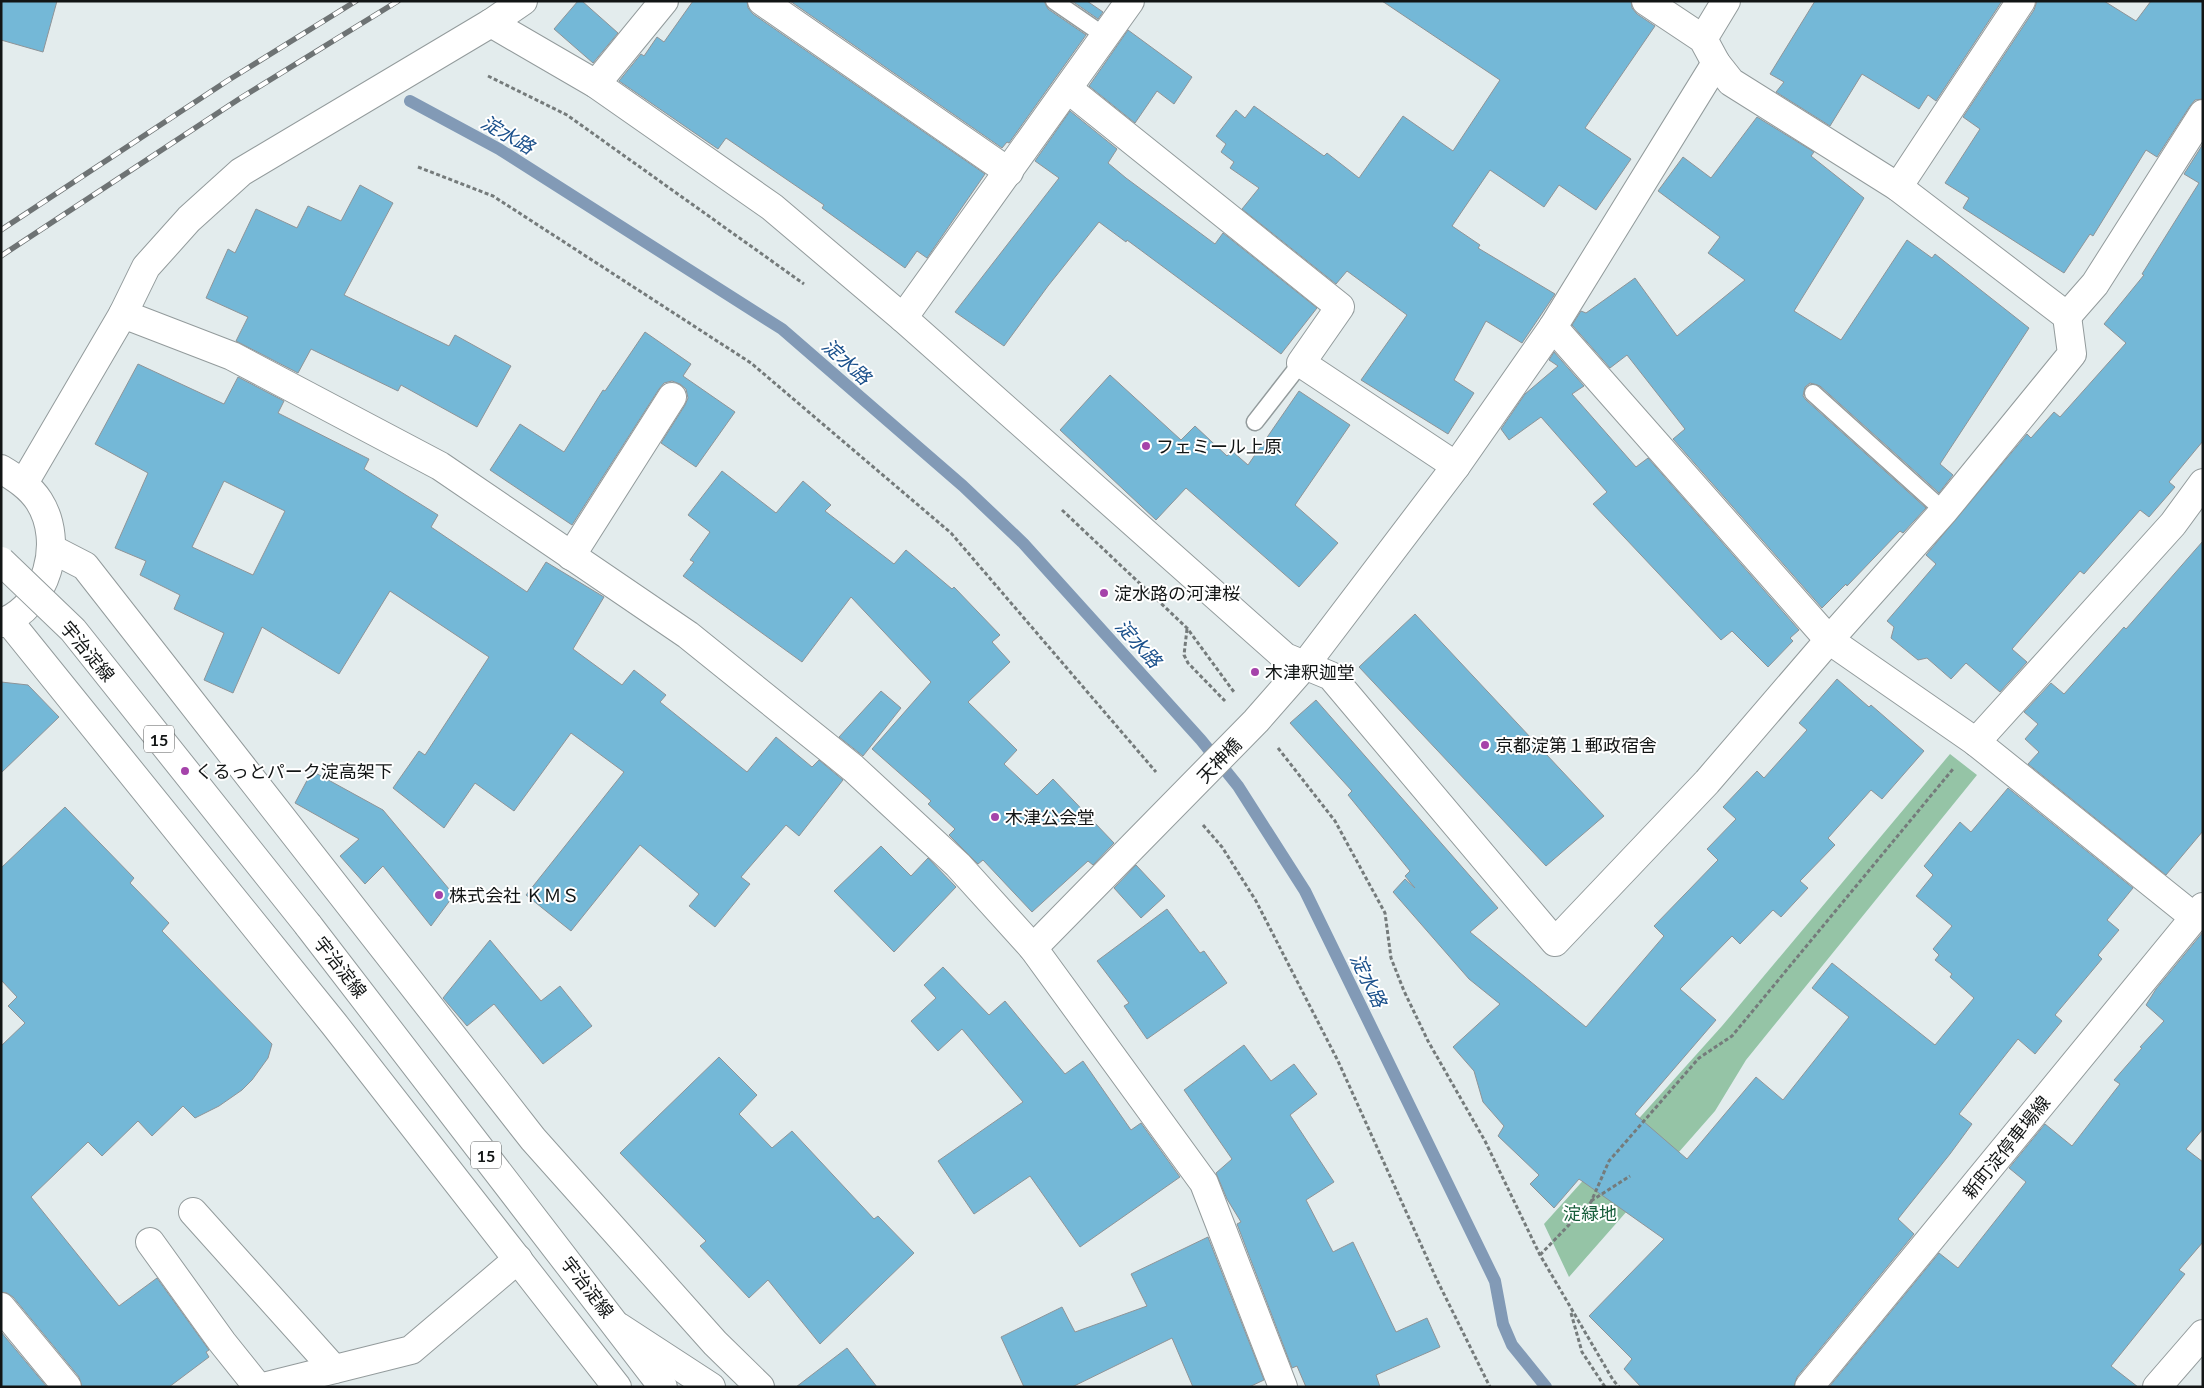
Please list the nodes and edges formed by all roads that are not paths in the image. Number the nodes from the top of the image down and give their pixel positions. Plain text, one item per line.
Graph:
1 (523, 1) edge
2 (664, 1) edge
3 (762, 1) edge
4 (1054, 1) edge
5 (1130, 1) edge
6 (1646, 1) edge
7 (1726, 1) edge
8 (2021, 1) edge
9 (491, 23) junction
10 (1105, 36) junction
11 (1703, 39) junction
12 (1716, 63) junction
13 (596, 84) junction
14 (1068, 88) junction
15 (2203, 114) edge
16 (1009, 172) junction
17 (1898, 187) junction
18 (123, 314) junction
19 (2067, 316) junction
20 (903, 318) junction
21 (1553, 326) junction
22 (1301, 363) junction
23 (1813, 393) dead end
24 (672, 398) dead end
25 (1255, 422) dead end
26 (1456, 466) junction
27 (1, 469) edge
28 (2203, 482) edge
29 (24, 483) junction
30 (1944, 511) junction
31 (52, 549) junction
32 (571, 556) junction
33 (1, 561) edge
34 (5, 622) edge
35 (1829, 640) junction
36 (1305, 665) junction
37 (1976, 742) junction
38 (2198, 912) edge
39 (1033, 948) junction
40 (194, 1212) dead end
41 (150, 1242) dead end
42 (518, 1260) junction
43 (1, 1307) edge
44 (619, 1327) junction
45 (2203, 1334) edge
46 (334, 1369) junction
47 (67, 1387) edge
48 (258, 1387) edge
49 (263, 1387) edge
50 (618, 1387) edge
51 (663, 1387) edge
52 (710, 1387) edge
53 (760, 1387) edge
54 (1283, 1387) edge
55 (1809, 1387) edge
56 (2157, 1387) edge

1 - 9 street
2 - 13 street
3 - 16 street
4 - 10 lane
5 - 10 street
6 - 11 street
7 - 11 street
8 - 17 street
9 - 13 street
9 - 18 street
10 - 14 street
11 - 12 street
12 - 17 street
12 - 21 street, 天神橋
13 - 20 street
14 - 16 street
14 - 22 street
15 - 19 street
16 - 20 street
17 - 19 street
18 - 29 street
18 - 32 street
19 - 30 street
20 - 36 street
21 - 26 street, 天神橋
21 - 35 street
22 - 25 lane
22 - 26 street
23 - 30 lane
24 - 32 street
26 - 36 street, 天神橋
27 - 29 street
28 - 37 street
29 - 31 street
30 - 35 street
31 - 34 street
31 - 53 street
32 - 39 street
33 - 44 street, 宇治淀線 / 15, bridge
34 - 42 street
35 - 36 street
35 - 37 street
36 - 39 street, 天神橋
37 - 38 street
38 - 55 street, 新町淀停車場線
39 - 54 street
40 - 46 street
41 - 48 street
42 - 46 street
42 - 50 street
43 - 47 street
44 - 51 street, 宇治淀線 / 15
44 - 52 street
45 - 56 street
46 - 49 street

